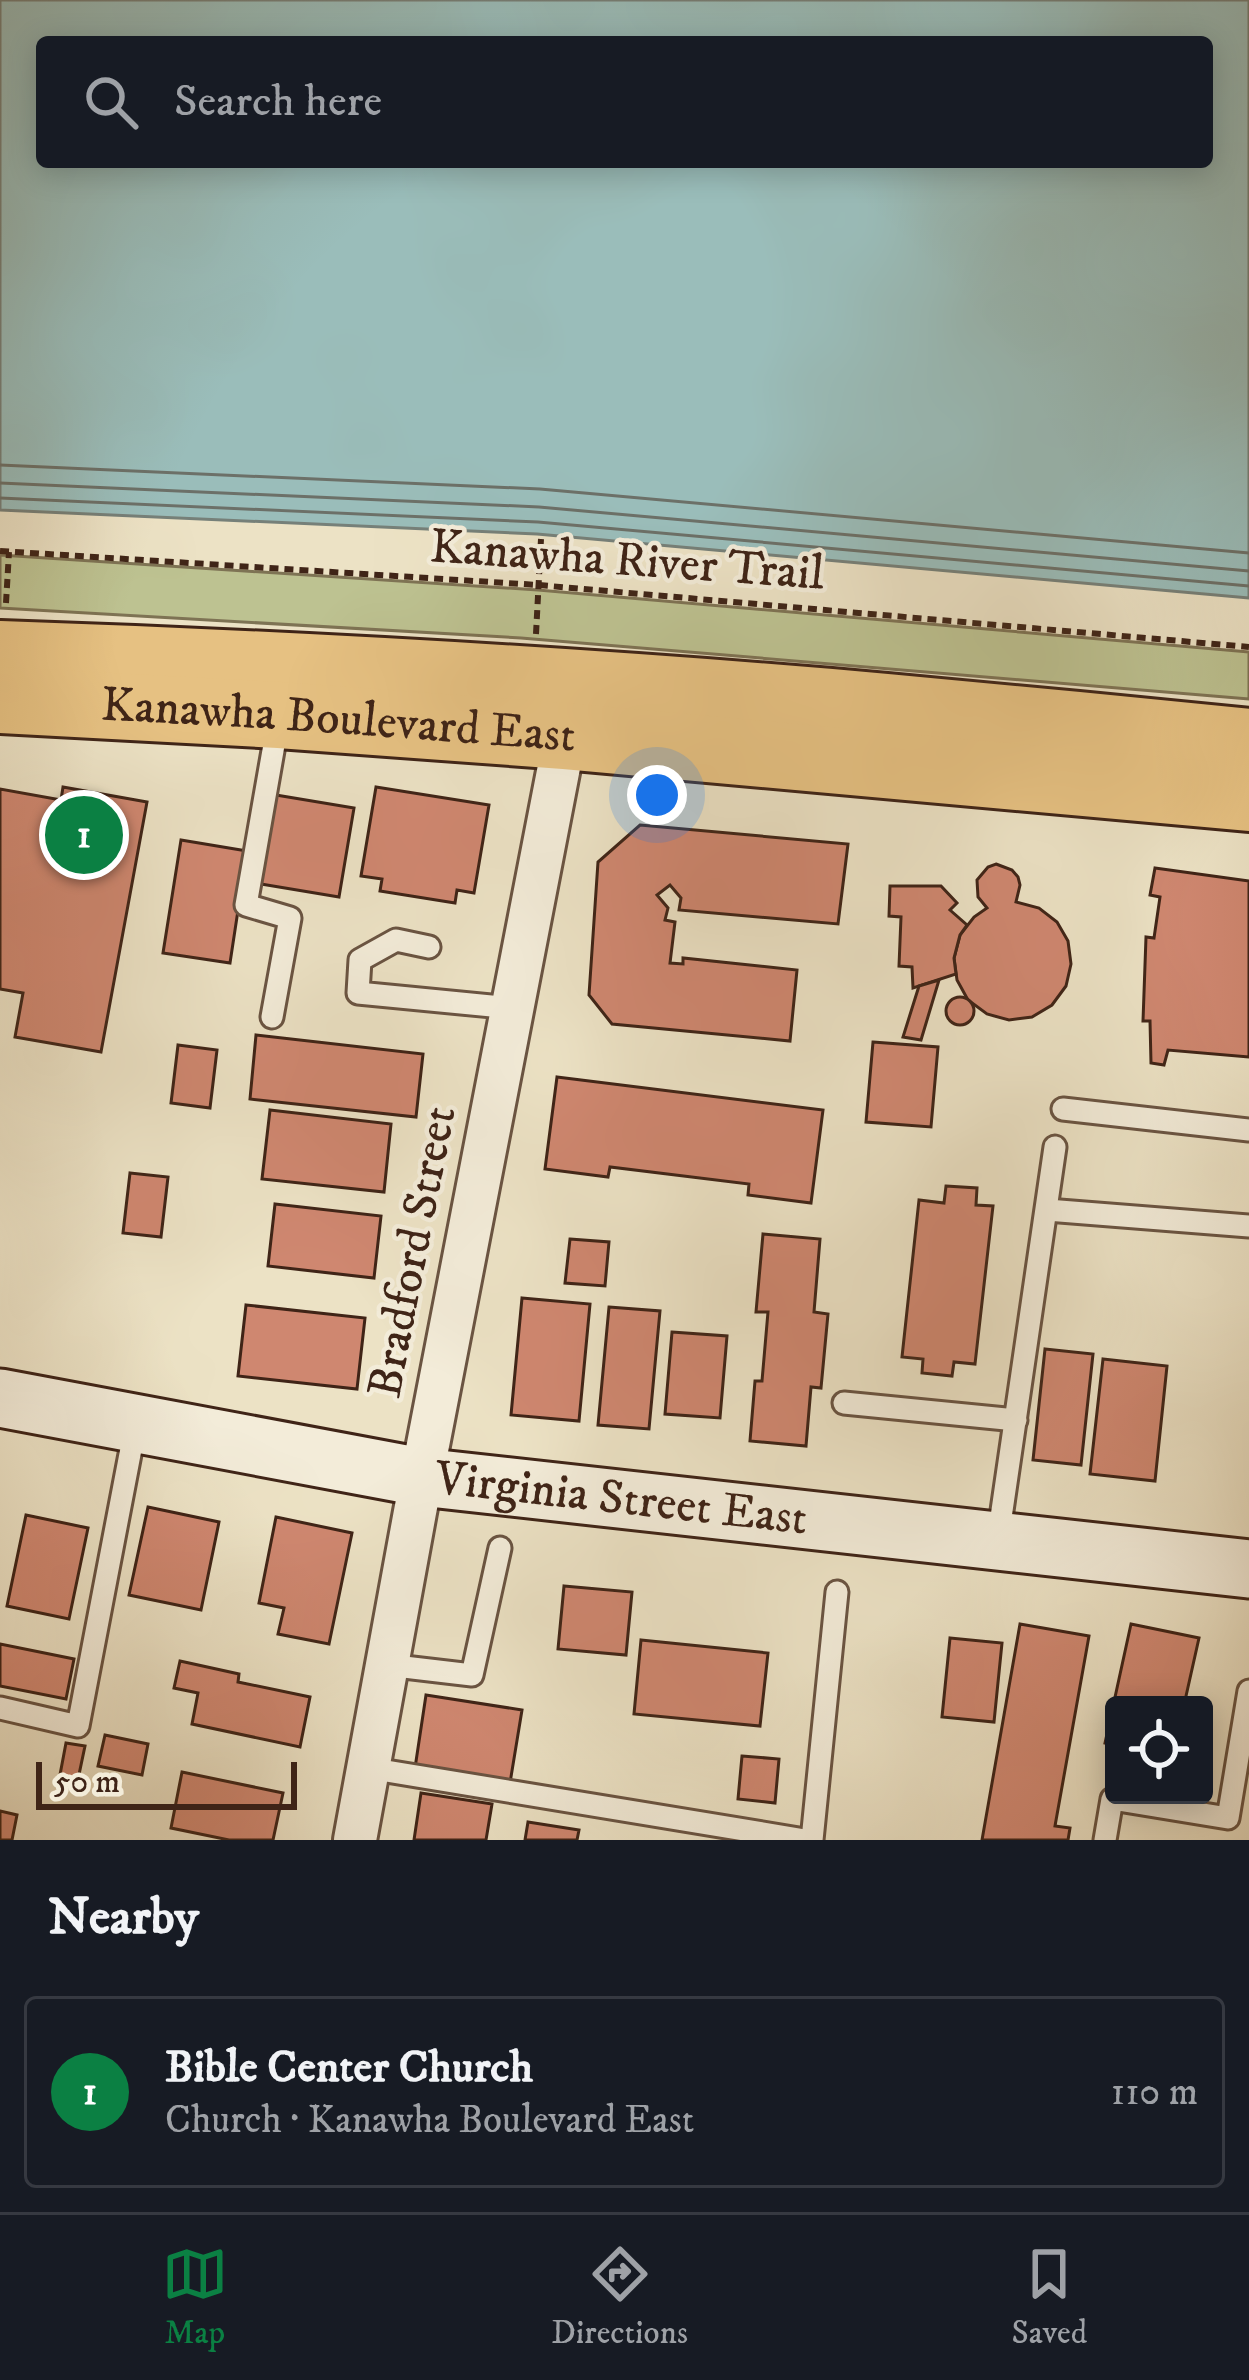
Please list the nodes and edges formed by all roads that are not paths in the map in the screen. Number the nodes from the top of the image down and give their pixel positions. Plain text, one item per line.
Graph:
1 (2, 636) edge
2 (558, 689) junction
3 (0, 700) edge
4 (279, 715) junction
5 (1249, 742) edge
6 (1249, 798) edge
7 (429, 947) dead end
8 (512, 1008) junction
9 (272, 1017) dead end
10 (1063, 1109) dead end
11 (1249, 1130) edge
12 (1055, 1147) dead end
13 (1047, 1210) junction
14 (1249, 1226) edge
15 (0, 1398) edge
16 (844, 1403) dead end
17 (1016, 1420) junction
18 (136, 1424) junction
19 (422, 1477) junction
20 (998, 1541) junction
21 (500, 1548) dead end
22 (1249, 1569) edge
23 (837, 1592) dead end
24 (387, 1665) junction
25 (1249, 1691) edge
26 (0, 1708) edge
27 (368, 1768) junction
28 (355, 1840) edge
29 (808, 1840) edge
30 (1105, 1840) edge

1 - 2 main road, Kanawha Boulevard East
2 - 4 main road, Kanawha Boulevard East
2 - 5 main road, Kanawha Boulevard East
2 - 6 main road, Kanawha Boulevard East
2 - 8 street, Bradford Street
3 - 4 main road, Kanawha Boulevard East
4 - 9 lane
7 - 8 lane
8 - 19 street, Bradford Street
10 - 11 lane
12 - 13 lane
13 - 14 lane
13 - 17 lane
15 - 18 main road, Virginia Street East
16 - 17 lane
17 - 20 lane
18 - 19 main road, Virginia Street East
18 - 26 lane
19 - 20 main road, Virginia Street East
19 - 24 street, Bradford Street
20 - 22 main road, Virginia Street East
21 - 24 lane
23 - 29 lane
24 - 27 street, Bradford Street
25 - 30 lane
27 - 28 street, Bradford Street
27 - 29 lane

